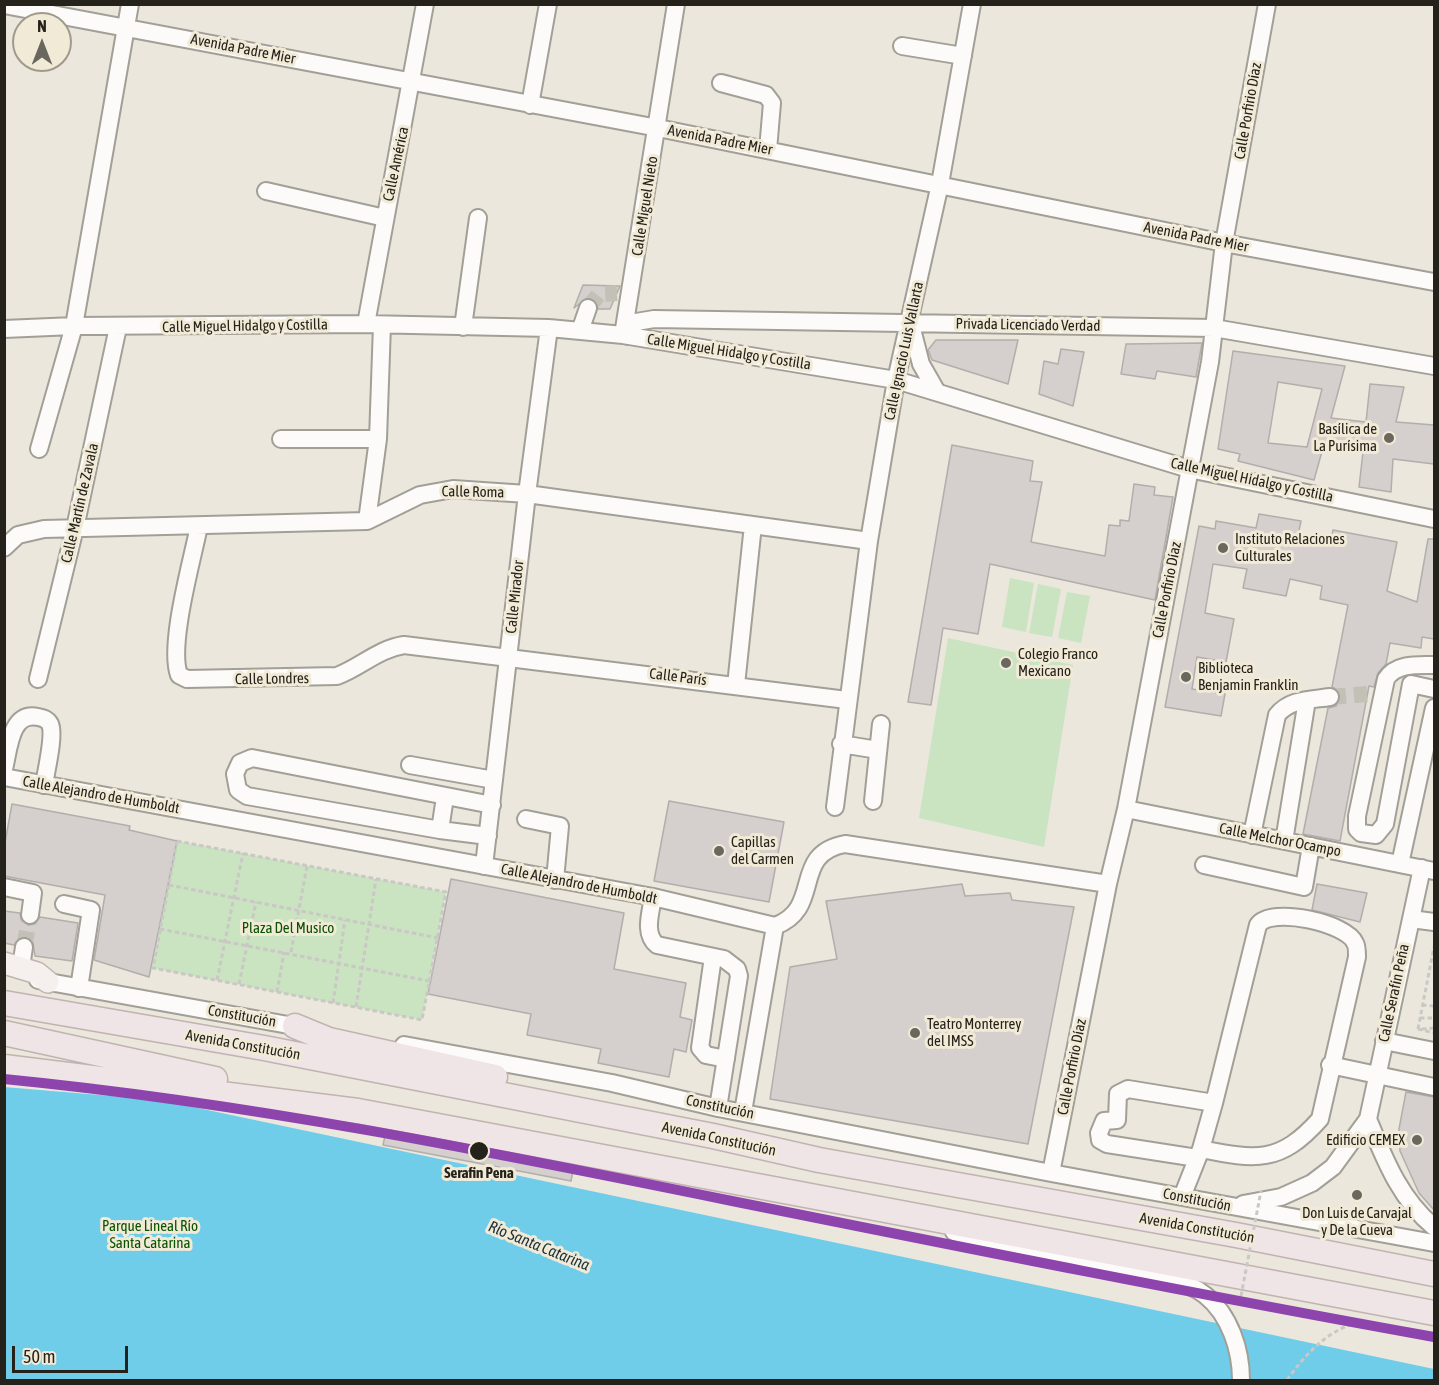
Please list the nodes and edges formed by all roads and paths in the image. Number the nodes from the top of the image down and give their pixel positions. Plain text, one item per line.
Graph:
1 (130, 4) edge
2 (425, 4) edge
3 (548, 4) edge
4 (676, 4) edge
5 (972, 4) edge
6 (1267, 4) edge
7 (4, 5) edge
8 (127, 27) junction
9 (902, 46) dead end
10 (963, 56) junction
11 (413, 81) junction
12 (721, 83) dead end
13 (530, 105) junction
14 (657, 128) junction
15 (768, 150) junction
16 (940, 184) junction
17 (266, 191) dead end
18 (385, 218) junction
19 (478, 218) dead end
20 (1224, 243) junction
21 (1434, 282) edge
22 (588, 308) tunnel mouth
23 (911, 323) junction
24 (374, 324) junction
25 (74, 326) junction
26 (118, 327) junction
27 (463, 327) junction
28 (549, 328) junction
29 (1214, 328) junction
30 (4, 329) edge
31 (580, 331) junction
32 (625, 336) junction
33 (1434, 366) edge
34 (896, 380) junction
35 (937, 392) junction
36 (378, 438) junction
37 (281, 439) dead end
38 (39, 449) dead end
39 (1189, 469) junction
40 (527, 494) junction
41 (1434, 519) edge
42 (367, 520) junction
43 (753, 525) junction
44 (199, 526) junction
45 (75, 528) junction
46 (869, 541) junction
47 (4, 548) edge
48 (509, 656) junction
49 (1434, 665) edge
50 (38, 679) dead end
51 (1411, 684) junction
52 (736, 685) junction
53 (1379, 688) junction
54 (1434, 689) edge
55 (1330, 697) tunnel mouth
56 (847, 700) junction
57 (1307, 700) junction
58 (1433, 718) edge
59 (881, 724) dead end
60 (841, 744) junction
61 (878, 750) junction
62 (410, 765) dead end
63 (4, 769) edge
64 (4, 777) edge
65 (494, 780) junction
66 (44, 784) junction
67 (445, 797) junction
68 (873, 801) dead end
69 (492, 805) junction
70 (835, 807) dead end
71 (1126, 809) junction
72 (526, 819) dead end
73 (440, 830) junction
74 (1252, 835) junction
75 (488, 836) junction
76 (1284, 841) junction
77 (1311, 846) junction
78 (243, 853) junction
79 (1400, 864) junction
80 (1204, 865) dead end
81 (307, 866) junction
82 (484, 866) junction
83 (1428, 869) edge
84 (376, 879) junction
85 (555, 880) junction
86 (1108, 884) junction
87 (169, 885) junction
88 (4, 887) edge
89 (233, 897) junction
90 (653, 897) junction
91 (256, 902) junction
92 (64, 904) dead end
93 (299, 911) junction
94 (30, 915) tunnel mouth
95 (1411, 919) junction
96 (345, 920) junction
97 (1434, 922) edge
98 (370, 925) junction
99 (775, 926) junction
100 (160, 929) junction
101 (438, 938) junction
102 (225, 941) junction
103 (246, 945) junction
104 (1434, 947) edge
105 (284, 952) junction
106 (291, 952) junction
107 (713, 957) junction
108 (1433, 962) edge
109 (14, 963) edge
110 (339, 963) junction
111 (363, 968) junction
112 (217, 980) junction
113 (429, 981) junction
114 (48, 982) joint
115 (239, 984) junction
116 (79, 988) junction
117 (277, 992) junction
118 (4, 1003) edge
119 (333, 1003) junction
120 (1422, 1005) junction
121 (1434, 1006) edge
122 (356, 1007) junction
123 (4, 1018) edge
124 (80, 1018) junction
125 (1420, 1018) junction
126 (1434, 1018) edge
127 (295, 1026) junction
128 (1434, 1030) edge
129 (4, 1033) edge
130 (1384, 1041) junction
131 (1434, 1051) edge
132 (726, 1059) junction
133 (1330, 1065) junction
134 (4, 1067) edge
135 (1376, 1076) junction
136 (1434, 1088) edge
137 (1214, 1103) junction
138 (718, 1108) junction
139 (358, 1111) junction
140 (743, 1112) junction
141 (1368, 1119) junction
142 (1199, 1154) junction
143 (819, 1160) junction
144 (1051, 1173) junction
145 (1261, 1191) dead end
146 (1182, 1197) junction
147 (1230, 1206) junction
148 (924, 1218) junction
149 (1434, 1227) edge
150 (1236, 1235) junction
151 (1434, 1243) edge
152 (1434, 1257) edge
153 (1434, 1274) edge
154 (1240, 1296) dead end
155 (1434, 1312) edge
156 (1367, 1319) dead end
157 (1241, 1380) edge
158 (1287, 1380) edge

1 - 8 street
2 - 11 street, Calle América
3 - 13 street
4 - 14 street, Calle Miguel Nieto
5 - 10 street, Calle Ignacio Luis Vallarta
6 - 20 street, Calle Porfirio Díaz
7 - 8 street, Avenida Padre Mier
8 - 11 street, Avenida Padre Mier
8 - 25 street
9 - 10 street
10 - 16 street, Calle Ignacio Luis Vallarta
11 - 13 street, Avenida Padre Mier
11 - 18 street, Calle América
12 - 15 street
13 - 14 street, Avenida Padre Mier
14 - 15 street, Avenida Padre Mier
14 - 32 street, Calle Miguel Nieto
15 - 16 street, Avenida Padre Mier
16 - 20 street, Avenida Padre Mier
16 - 23 street, Calle Ignacio Luis Vallarta
17 - 18 street
18 - 24 street, Calle América
19 - 27 street
20 - 21 street, Avenida Padre Mier
20 - 29 street, Calle Porfirio Díaz
22 - 31 street
23 - 29 street, Privada Licenciado Verdad
23 - 32 street, Privada Licenciado Verdad
23 - 34 street, Calle Ignacio Luis Vallarta
23 - 35 street
24 - 26 street, Calle Miguel Hidalgo y Costilla
24 - 27 street, Calle Miguel Hidalgo y Costilla
24 - 36 street, Calle América
25 - 26 street, Calle Miguel Hidalgo y Costilla
25 - 30 street, Calle Miguel Hidalgo y Costilla
25 - 38 street
26 - 45 street, Calle Martín de Zavala
27 - 28 street, Calle Miguel Hidalgo y Costilla
28 - 31 street, Calle Miguel Hidalgo y Costilla
28 - 40 street, Calle Mirador
29 - 33 street, Privada Licenciado Verdad
29 - 39 street, Calle Porfirio Díaz
31 - 32 street, Calle Miguel Hidalgo y Costilla
32 - 34 street, Calle Miguel Hidalgo y Costilla
34 - 35 street, Calle Miguel Hidalgo y Costilla
34 - 46 street, Calle Ignacio Luis Vallarta
35 - 39 street, Calle Miguel Hidalgo y Costilla
36 - 37 street
36 - 42 street, Calle América
39 - 41 street, Calle Miguel Hidalgo y Costilla
39 - 71 street, Calle Porfirio Díaz
40 - 42 street, Calle Roma
40 - 43 street, Calle Roma
40 - 48 street, Calle Mirador
42 - 44 street, Calle Roma
43 - 46 street, Calle Roma
43 - 52 street
44 - 45 street, Calle Roma
44 - 48 street, Calle Londres
45 - 47 street, Calle Roma
45 - 50 street, Calle Martín de Zavala
46 - 56 street, Calle Ignacio Luis Vallarta
48 - 52 street, Calle París
48 - 65 street, Calle Mirador
49 - 53 street
51 - 53 street
51 - 53 street
51 - 54 street
52 - 56 street, Calle París
55 - 57 street
56 - 60 street, Calle Ignacio Luis Vallarta
57 - 74 street
57 - 76 street
58 - 79 street
59 - 61 street
60 - 61 street
60 - 70 street, Calle Ignacio Luis Vallarta
61 - 68 street
62 - 65 street
63 - 66 street
64 - 66 street, Calle Alejandro de Humboldt
65 - 69 street, Calle Mirador
66 - 82 street, Calle Alejandro de Humboldt
67 - 69 street
67 - 73 street
67 - 73 street
69 - 75 street, Calle Mirador
71 - 74 street, Calle Melchor Ocampo
71 - 86 street, Calle Porfirio Díaz
72 - 85 street
73 - 75 street
74 - 76 street, Calle Melchor Ocampo
75 - 82 street, Calle Mirador
76 - 77 street, Calle Melchor Ocampo
77 - 79 street, Calle Melchor Ocampo
77 - 80 street
78 - 81 path
78 - 87 path
78 - 89 path
79 - 83 street, Calle Melchor Ocampo
81 - 84 path
81 - 93 path
82 - 85 street, Calle Alejandro de Humboldt
83 - 95 street, Calle Serafín Peña
84 - 98 path
84 - 101 path
85 - 90 street, Calle Alejandro de Humboldt
86 - 99 street
86 - 144 street, Calle Porfirio Díaz
87 - 89 path
87 - 100 path
88 - 94 street
89 - 91 path
89 - 102 path
90 - 99 street, Calle Alejandro de Humboldt
90 - 107 street
91 - 93 path
91 - 103 path
92 - 116 street
93 - 96 path
93 - 106 path
95 - 97 street
95 - 130 street, Calle Serafín Peña
96 - 98 path
96 - 110 path
98 - 101 path
98 - 111 path
99 - 140 street
100 - 102 path
100 - 112 path
101 - 113 path
102 - 103 path
102 - 112 path
103 - 105 path
103 - 115 path
104 - 108 path
105 - 106 path
105 - 117 path
106 - 110 path
107 - 132 street
107 - 132 street
108 - 120 path
109 - 114 main road
110 - 111 path
110 - 119 path
111 - 113 path
111 - 122 path
112 - 115 path
113 - 122 path
114 - 116 street, Constitución
115 - 117 path
116 - 127 street, Constitución
117 - 119 path
118 - 124 highway, Avenida Constitución
119 - 122 path
120 - 121 path
120 - 125 path
123 - 124 highway
124 - 143 highway, Avenida Constitución
125 - 126 path
125 - 128 path
127 - 138 street, Constitución
127 - 143 highway
129 - 139 highway
130 - 131 street
130 - 135 street, Calle Serafín Peña
132 - 138 street
133 - 135 street
133 - 137 street
133 - 142 street
134 - 139 highway
135 - 136 street
135 - 141 street, Calle Serafín Peña
137 - 142 street
137 - 142 street
138 - 140 street, Constitución
139 - 148 highway
140 - 144 street, Constitución
141 - 147 street, Calle Serafín Peña
141 - 149 street
142 - 146 street
143 - 150 highway, Avenida Constitución
144 - 146 street, Constitución
145 - 154 path, bridge
146 - 147 street, Constitución
147 - 151 street, Constitución
148 - 155 highway
148 - 157 street
150 - 152 highway
150 - 153 highway, Avenida Constitución
156 - 158 path

